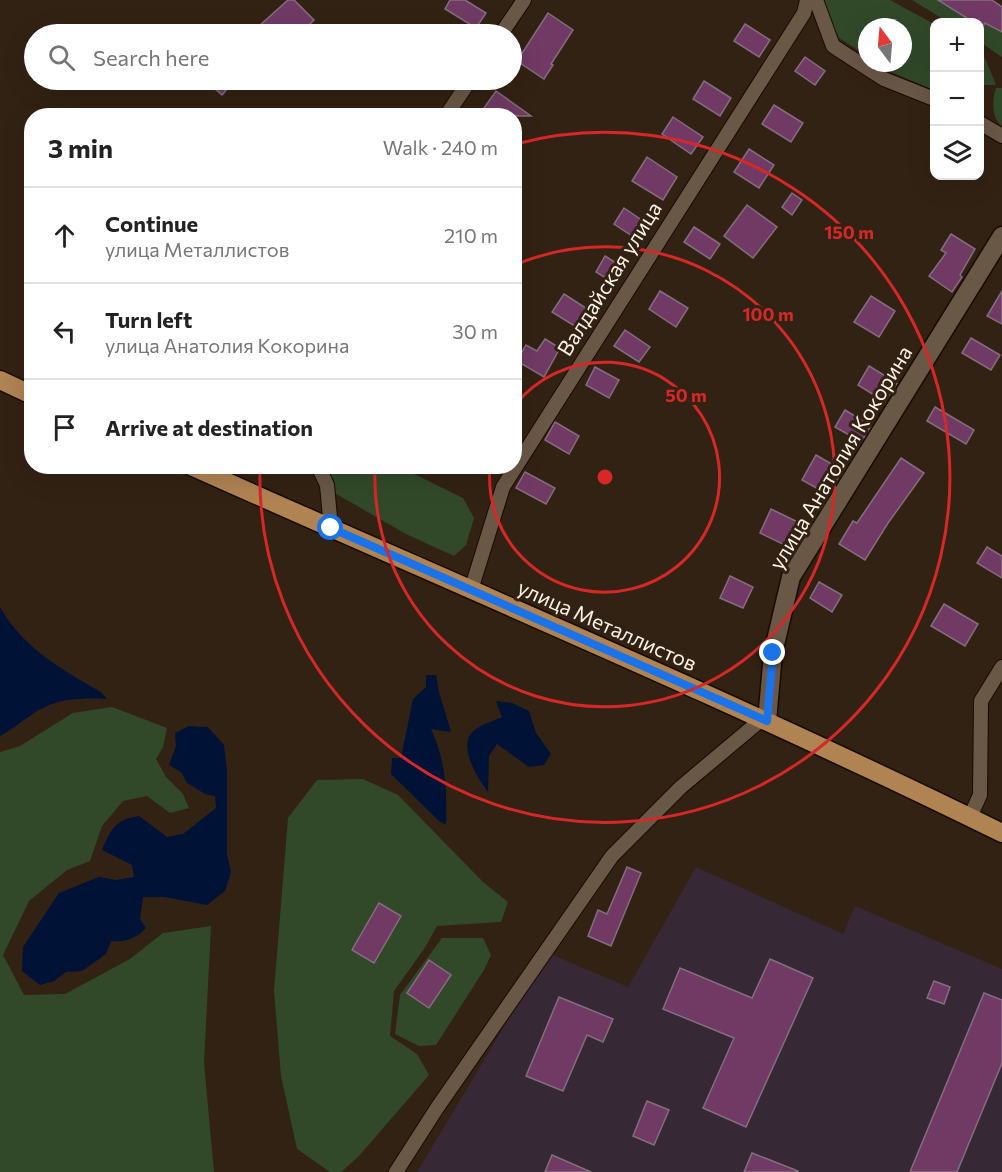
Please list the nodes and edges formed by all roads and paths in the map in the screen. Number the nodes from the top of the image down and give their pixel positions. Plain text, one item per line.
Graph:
1 (524, 0) edge
2 (807, 0) edge
3 (816, 0) edge
4 (508, 24) edge
5 (463, 90) edge
6 (930, 97) edge
7 (451, 108) edge
8 (984, 125) edge
9 (1002, 136) edge
10 (1002, 236) edge
11 (0, 380) edge
12 (24, 391) edge
13 (522, 456) edge
14 (208, 474) edge
15 (322, 474) edge
16 (511, 474) edge
17 (331, 528) junction
18 (471, 590) junction
19 (1002, 667) edge
20 (765, 720) junction
21 (970, 817) junction
22 (998, 828) edge
23 (396, 1172) edge

1 - 4 street
2 - 13 street, Валдайская улица
3 - 6 street
5 - 7 street
8 - 9 street
10 - 20 street, улица Анатолия Кокорина
11 - 12 main road
14 - 17 main road, улица Металлистов
15 - 17 street
16 - 18 street, Валдайская улица
17 - 18 main road, улица Металлистов
18 - 20 main road, улица Металлистов
19 - 21 street
20 - 21 main road, улица Металлистов
20 - 23 street
21 - 22 main road, улица Металлистов

